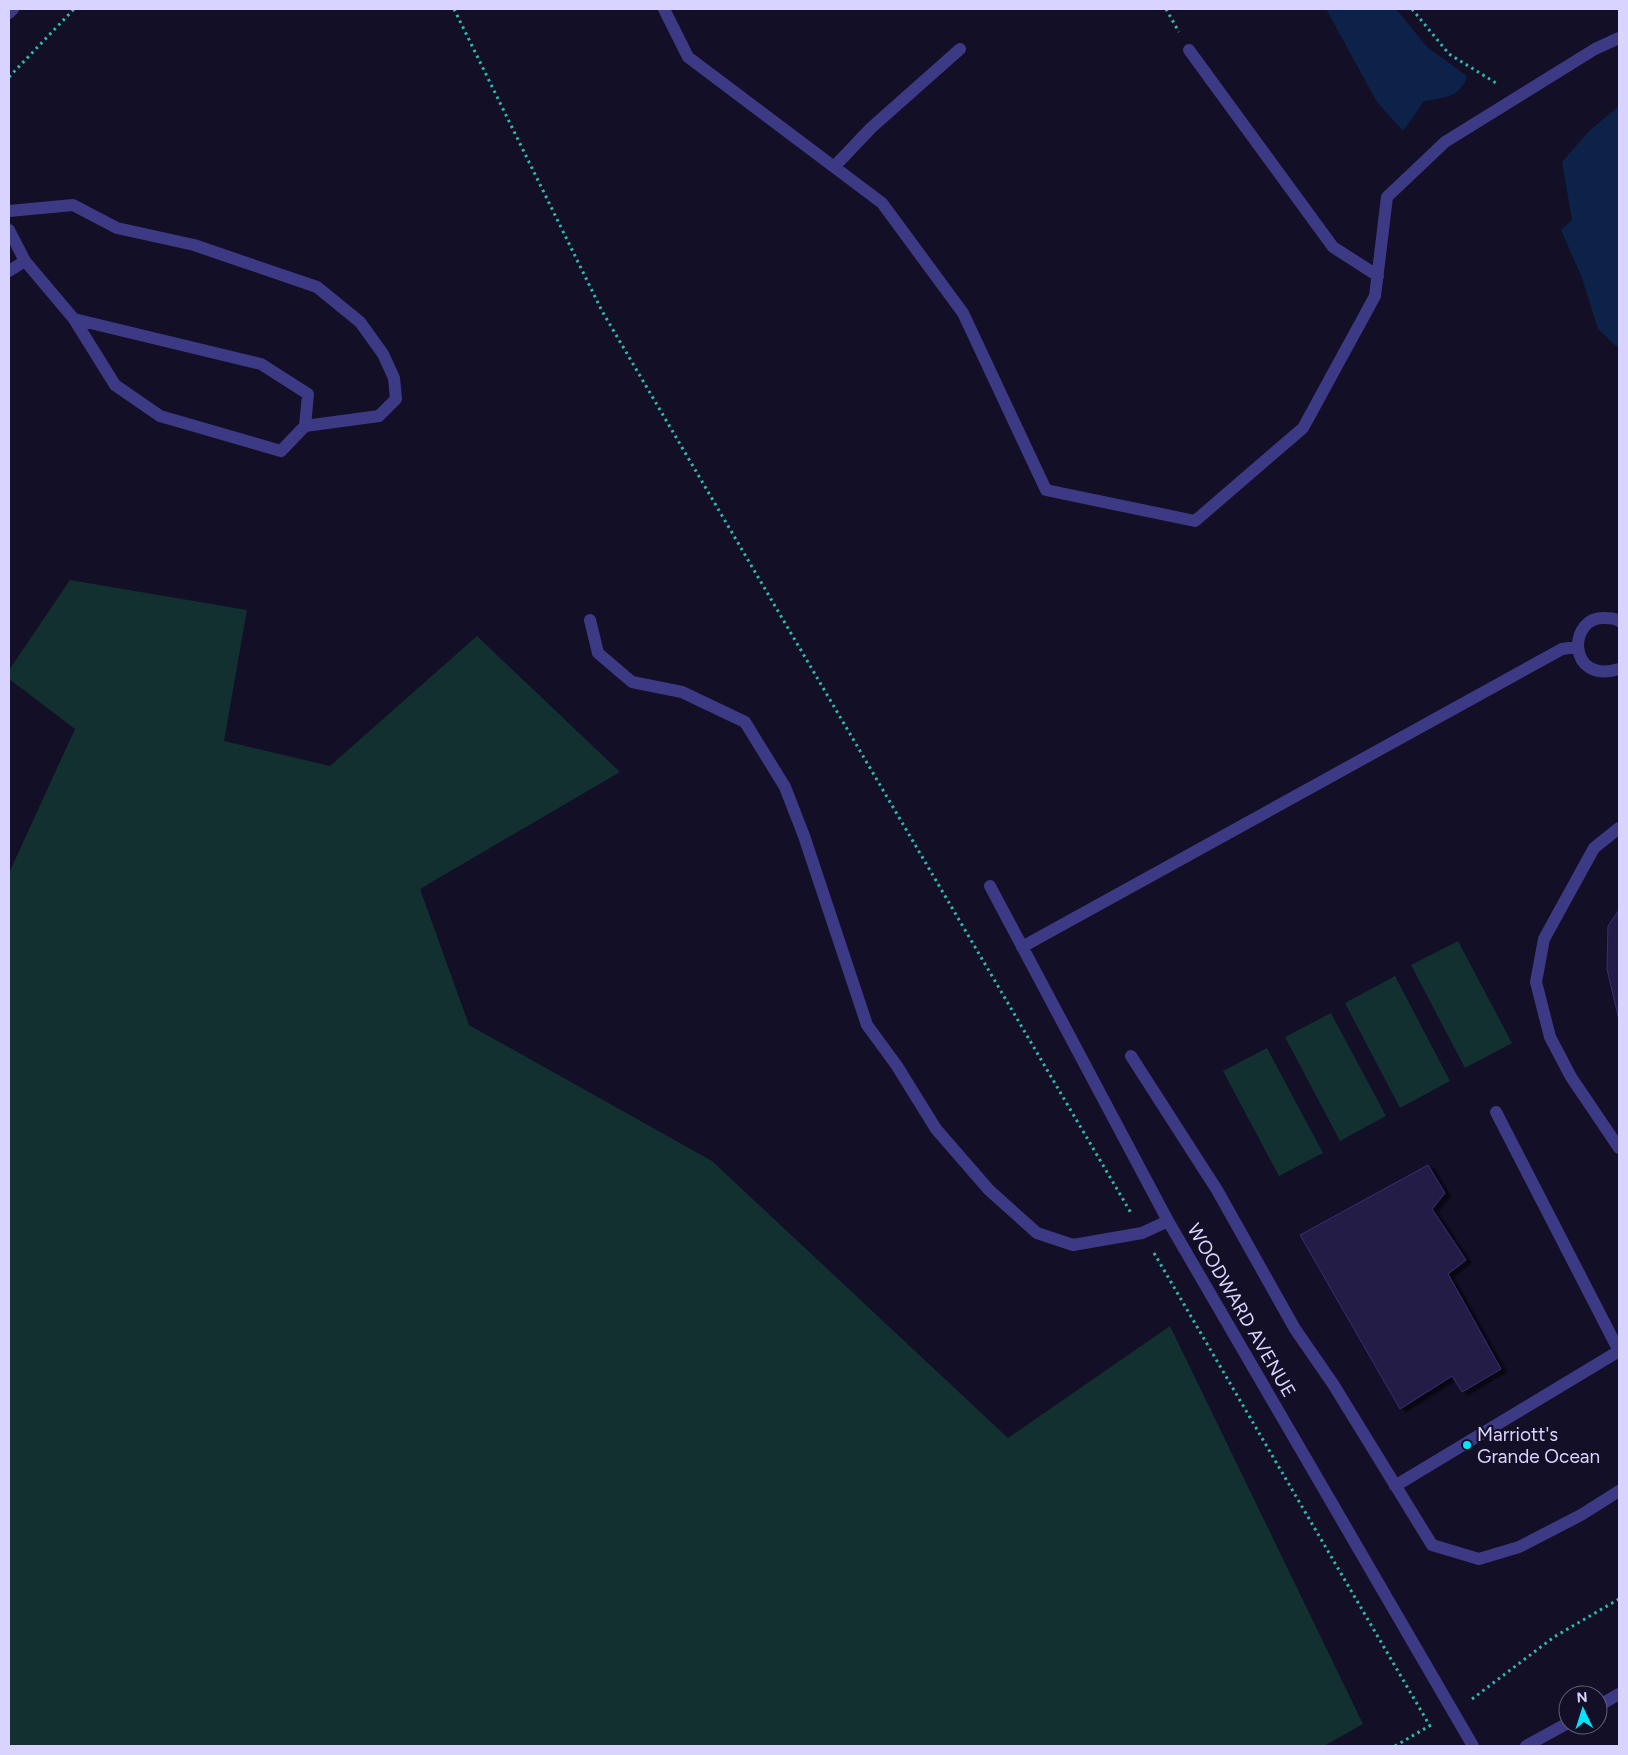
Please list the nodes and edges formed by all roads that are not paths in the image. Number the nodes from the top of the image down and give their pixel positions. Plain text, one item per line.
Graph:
1 (13, 9) edge
2 (664, 9) edge
3 (9, 13) edge
4 (1619, 38) edge
5 (960, 50) dead end
6 (1189, 50) dead end
7 (834, 167) junction
8 (9, 211) edge
9 (9, 230) edge
10 (25, 262) junction
11 (9, 271) edge
12 (1378, 276) junction
13 (74, 320) junction
14 (305, 426) junction
15 (590, 620) dead end
16 (1619, 621) edge
17 (1577, 647) junction
18 (1619, 669) edge
19 (1619, 828) edge
20 (990, 886) dead end
21 (1022, 947) junction
22 (1131, 1056) dead end
23 (1496, 1112) dead end
24 (1619, 1148) edge
25 (1168, 1221) junction
26 (1395, 1486) junction
27 (1619, 1491) edge
28 (1619, 1694) edge
29 (1608, 1700) edge
30 (1558, 1728) edge
31 (1473, 1746) edge
32 (1526, 1746) edge

1 - 3 street
2 - 7 street
4 - 12 street
5 - 7 street
6 - 12 street
7 - 12 street
8 - 14 street
9 - 10 street
10 - 11 street
10 - 13 street
13 - 14 street
13 - 14 street
15 - 25 street
16 - 17 street
17 - 18 street
17 - 21 street
19 - 24 street
20 - 21 street, WOODWARD AVENUE
21 - 25 street, WOODWARD AVENUE
22 - 26 street
23 - 26 street
25 - 31 street, WOODWARD AVENUE
26 - 27 street
28 - 29 street
30 - 32 street

